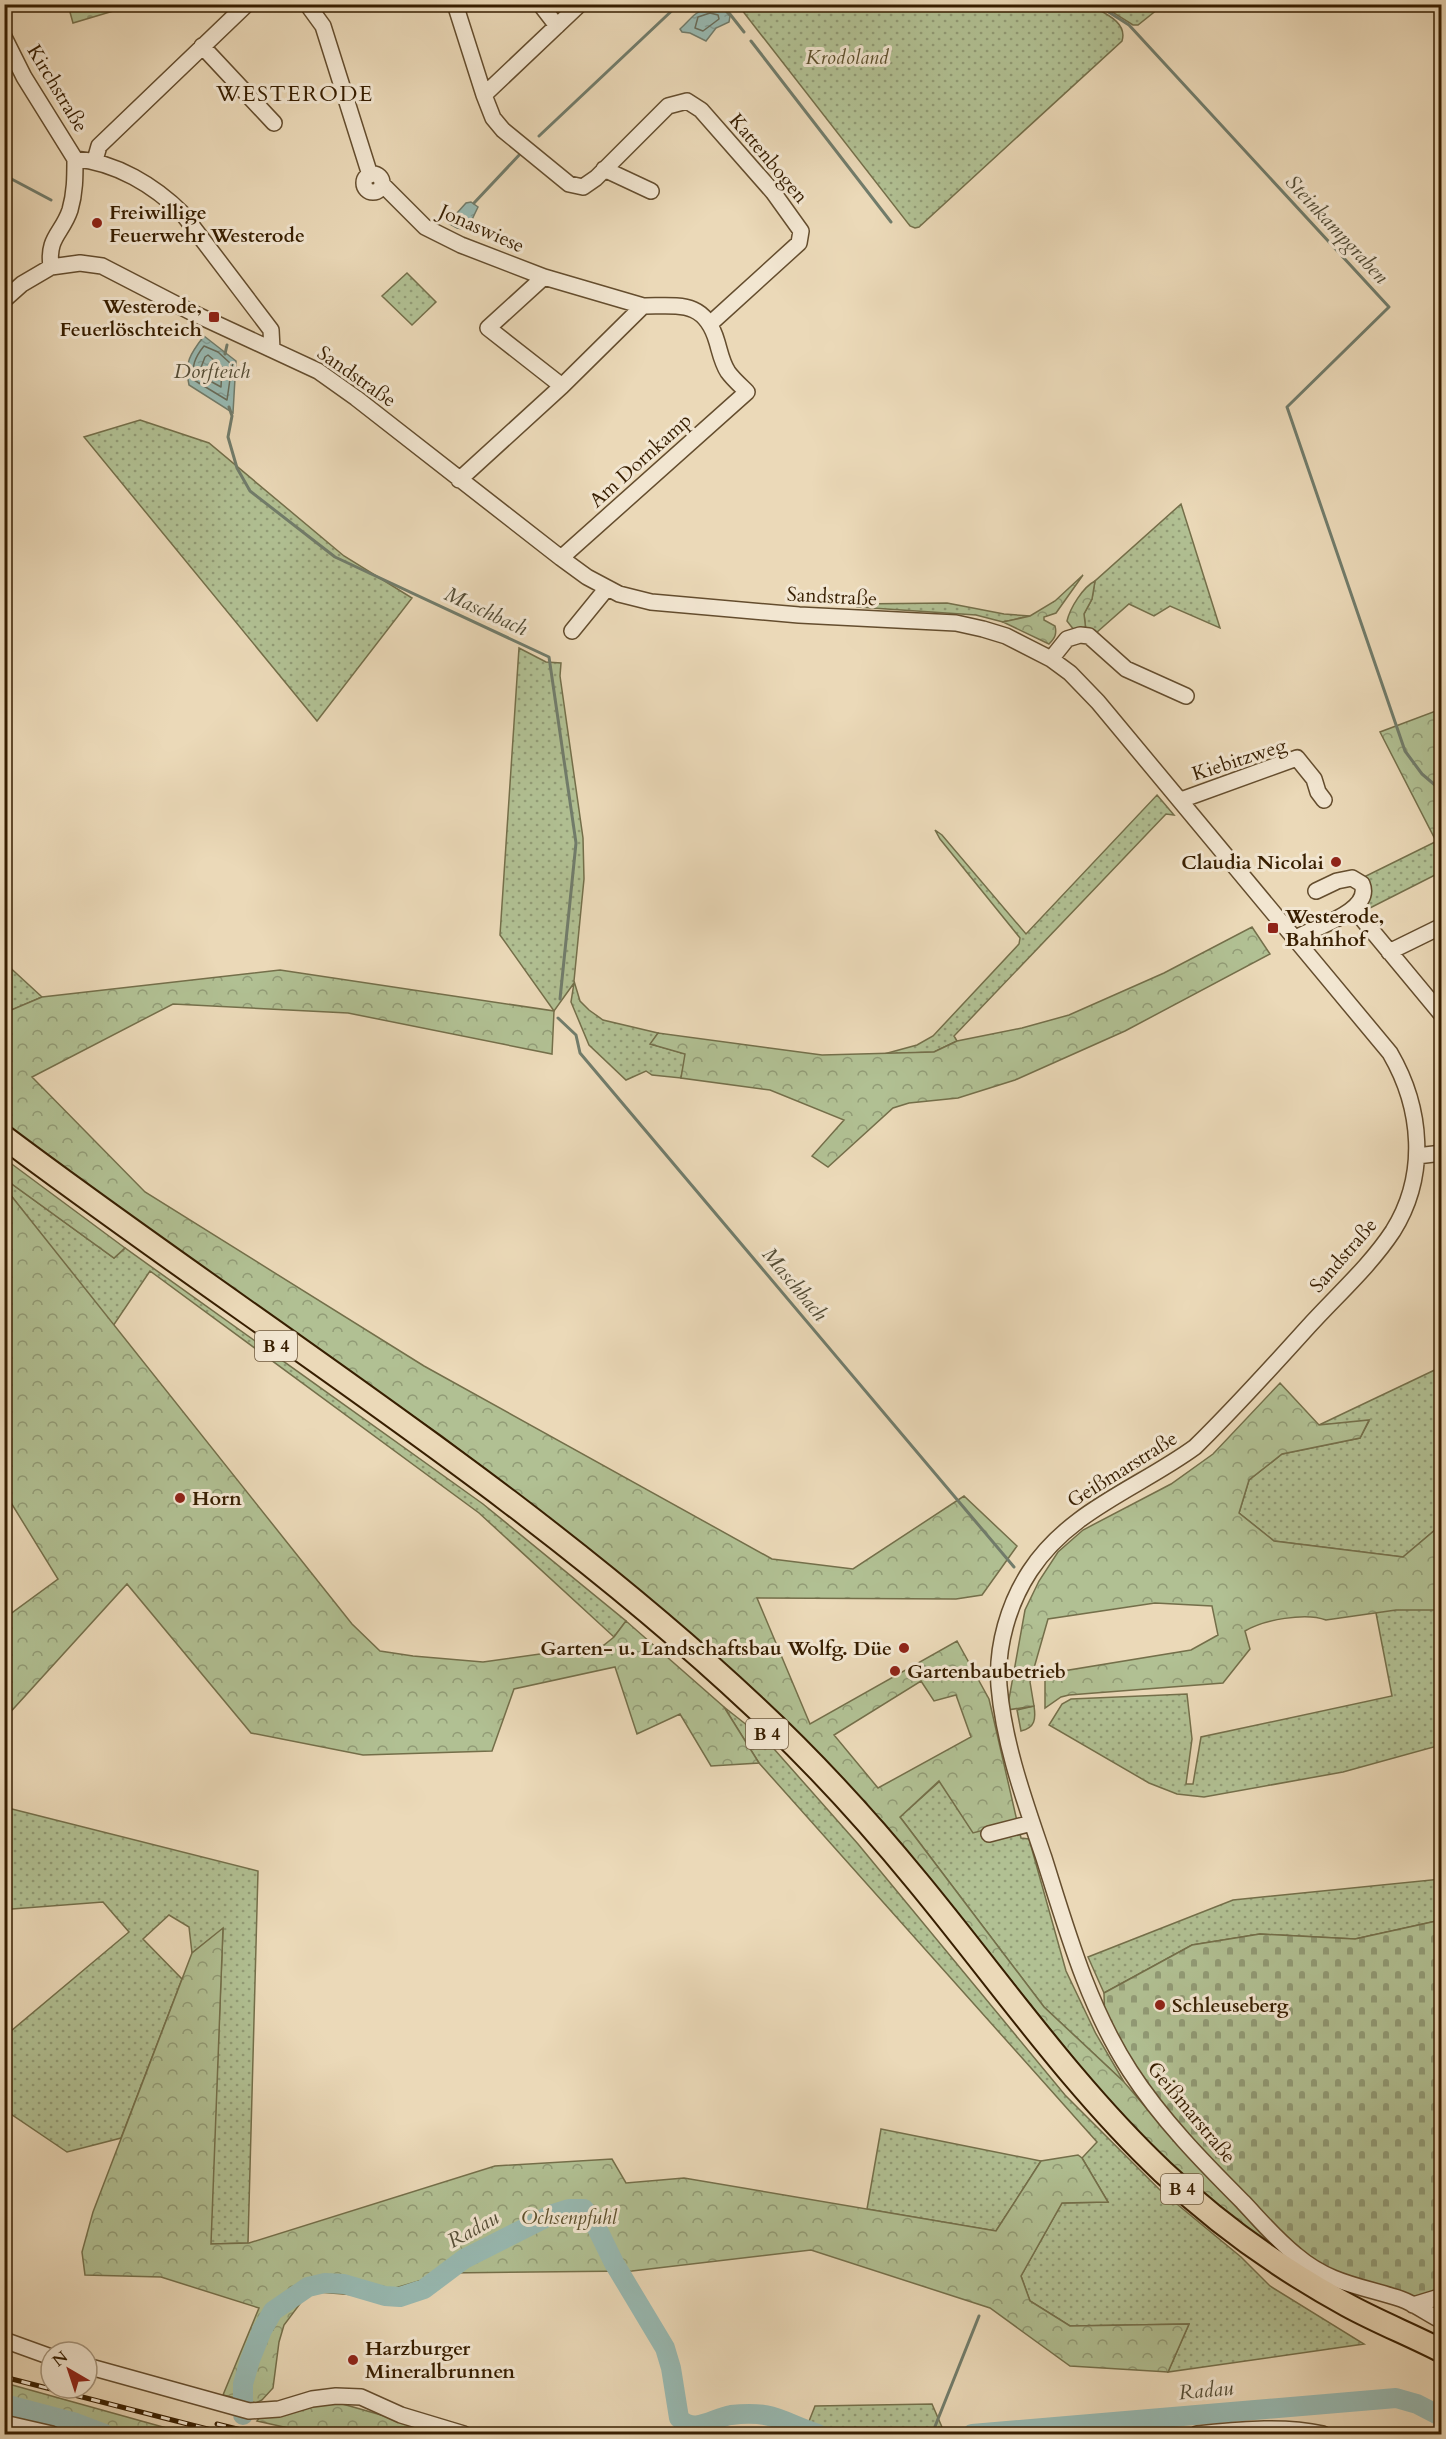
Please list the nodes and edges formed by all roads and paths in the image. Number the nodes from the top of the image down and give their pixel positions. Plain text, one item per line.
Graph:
1 (247, 4) edge
2 (307, 4) edge
3 (455, 4) edge
4 (540, 4) edge
5 (580, 4) edge
6 (556, 26) junction
7 (4, 37) edge
8 (202, 46) junction
9 (484, 95) junction
10 (274, 123) dead end
11 (75, 159) junction
12 (95, 160) junction
13 (604, 169) junction
14 (651, 191) dead end
15 (51, 267) junction
16 (544, 277) junction
17 (4, 300) edge
18 (643, 306) junction
19 (711, 323) junction
20 (272, 349) junction
21 (562, 387) junction
22 (459, 480) junction
23 (561, 558) junction
24 (607, 588) junction
25 (572, 631) dead end
26 (1051, 659) junction
27 (1186, 696) dead end
28 (1181, 800) junction
29 (1324, 800) dead end
30 (1316, 891) dead end
31 (1354, 909) junction
32 (1442, 926) edge
33 (1296, 938) junction
34 (1389, 952) junction
35 (1442, 1015) edge
36 (4, 1137) edge
37 (4, 1150) edge
38 (1442, 1153) edge
39 (1417, 1156) junction
40 (1195, 1447) joint
41 (1032, 1823) junction
42 (870, 1834) junction
43 (989, 1834) dead end
44 (1442, 2300) edge
45 (1413, 2305) junction
46 (1342, 2307) junction
47 (1442, 2321) edge
48 (4, 2340) edge
49 (1442, 2351) edge
50 (39, 2352) edge
51 (1442, 2362) edge
52 (99, 2369) edge
53 (4, 2423) edge
54 (52, 2434) edge
55 (464, 2434) edge
56 (1197, 2434) edge
57 (1323, 2434) edge

1 - 8 street
2 - 16 street, Jonaswiese
3 - 9 street
4 - 6 street
5 - 6 street
6 - 9 street
7 - 11 street, Kirchstraße
8 - 10 street
8 - 12 street
9 - 13 street, Kattenbogen
11 - 12 street, Kirchstraße
11 - 15 street
12 - 20 street, Kirchstraße
13 - 14 street
13 - 19 street, Kattenbogen
15 - 17 street
15 - 20 street, Sandstraße
16 - 18 street, Jonaswiese
16 - 21 street
18 - 19 street, Jonaswiese
18 - 21 street
19 - 23 street, Am Dornkamp
20 - 22 street, Sandstraße
21 - 22 street
22 - 23 street, Sandstraße
23 - 24 street, Sandstraße
24 - 25 street
24 - 26 street, Sandstraße
26 - 27 street
26 - 28 street, Sandstraße
28 - 29 street, Kiebitzweg
28 - 33 street, Sandstraße
30 - 31 street
31 - 33 street
31 - 34 street
32 - 34 street
33 - 39 street, Sandstraße
34 - 35 street
36 - 42 highway, B 4
37 - 42 highway, B 4
38 - 39 street
39 - 40 street, Sandstraße
40 - 41 street, Geißmarstraße
41 - 43 street
41 - 45 street, Geißmarstraße
42 - 46 highway, B 4
44 - 45 street
45 - 47 street, Geißmarstraße
46 - 49 highway, B 4
46 - 51 highway, B 4
48 - 50 street
52 - 55 street
53 - 54 street
56 - 57 street

